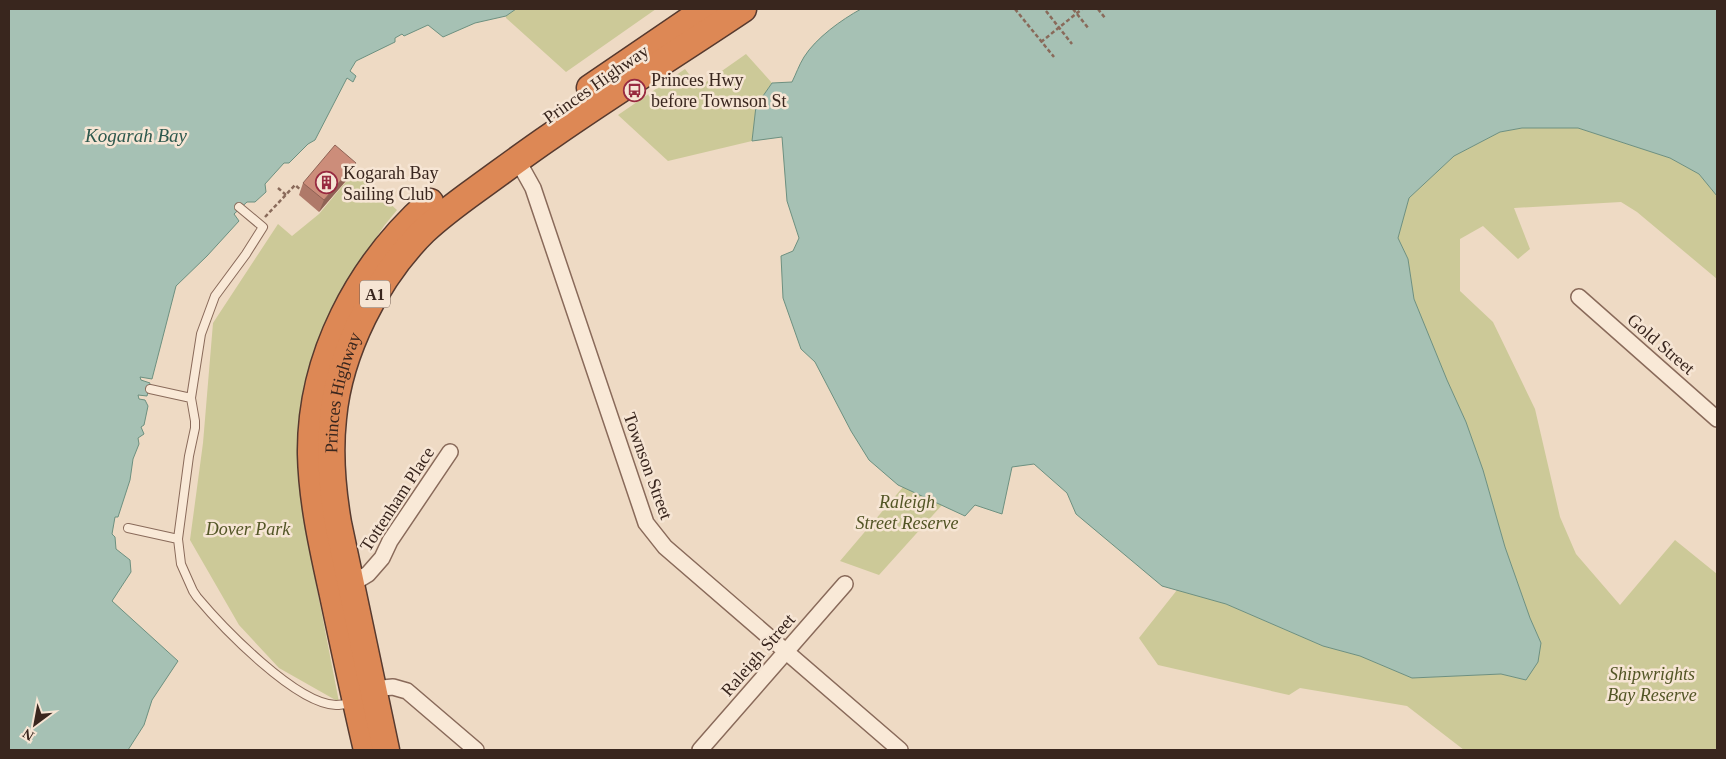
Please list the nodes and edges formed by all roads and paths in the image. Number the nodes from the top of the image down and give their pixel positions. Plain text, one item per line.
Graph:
1 (706, 9) edge
2 (743, 9) edge
3 (1015, 9) edge
4 (1073, 9) edge
5 (1082, 9) edge
6 (1098, 9) edge
7 (1046, 11) dead end
8 (1077, 13) junction
9 (1105, 18) dead end
10 (1059, 27) junction
11 (1089, 29) dead end
12 (1041, 42) junction
13 (1072, 44) dead end
14 (1054, 57) dead end
15 (515, 161) junction
16 (278, 188) dead end
17 (302, 191) edge
18 (286, 195) junction
19 (239, 207) dead end
20 (259, 224) junction
21 (1579, 297) dead end
22 (150, 389) dead end
23 (191, 398) junction
24 (1717, 418) edge
25 (450, 452) dead end
26 (128, 528) dead end
27 (178, 539) junction
28 (845, 584) dead end
29 (350, 585) junction
30 (786, 651) junction
31 (364, 695) junction
32 (367, 750) edge
33 (386, 750) edge
34 (476, 750) edge
35 (700, 750) edge
36 (900, 750) edge

1 - 31 highway, Princes Highway / A1
2 - 15 highway, Princes Highway / A1
3 - 12 path
4 - 8 path
5 - 8 path
6 - 9 path
7 - 10 path
8 - 10 path
8 - 11 path
10 - 12 path
10 - 13 path
12 - 14 path
15 - 29 highway, Princes Highway / A1
15 - 30 street, Townson Street
16 - 18 path
17 - 18 path
18 - 20 path
19 - 20 lane
20 - 23 lane
21 - 24 street, Gold Street
22 - 23 lane
23 - 27 lane
25 - 29 street, Tottenham Place
26 - 27 lane
27 - 31 lane
28 - 30 street, Raleigh Street
29 - 31 highway, Princes Highway / A1
30 - 35 street, Raleigh Street
30 - 36 street, Townson Street
31 - 32 highway, Princes Highway / A1
31 - 33 highway, Princes Highway / A1
31 - 34 street

